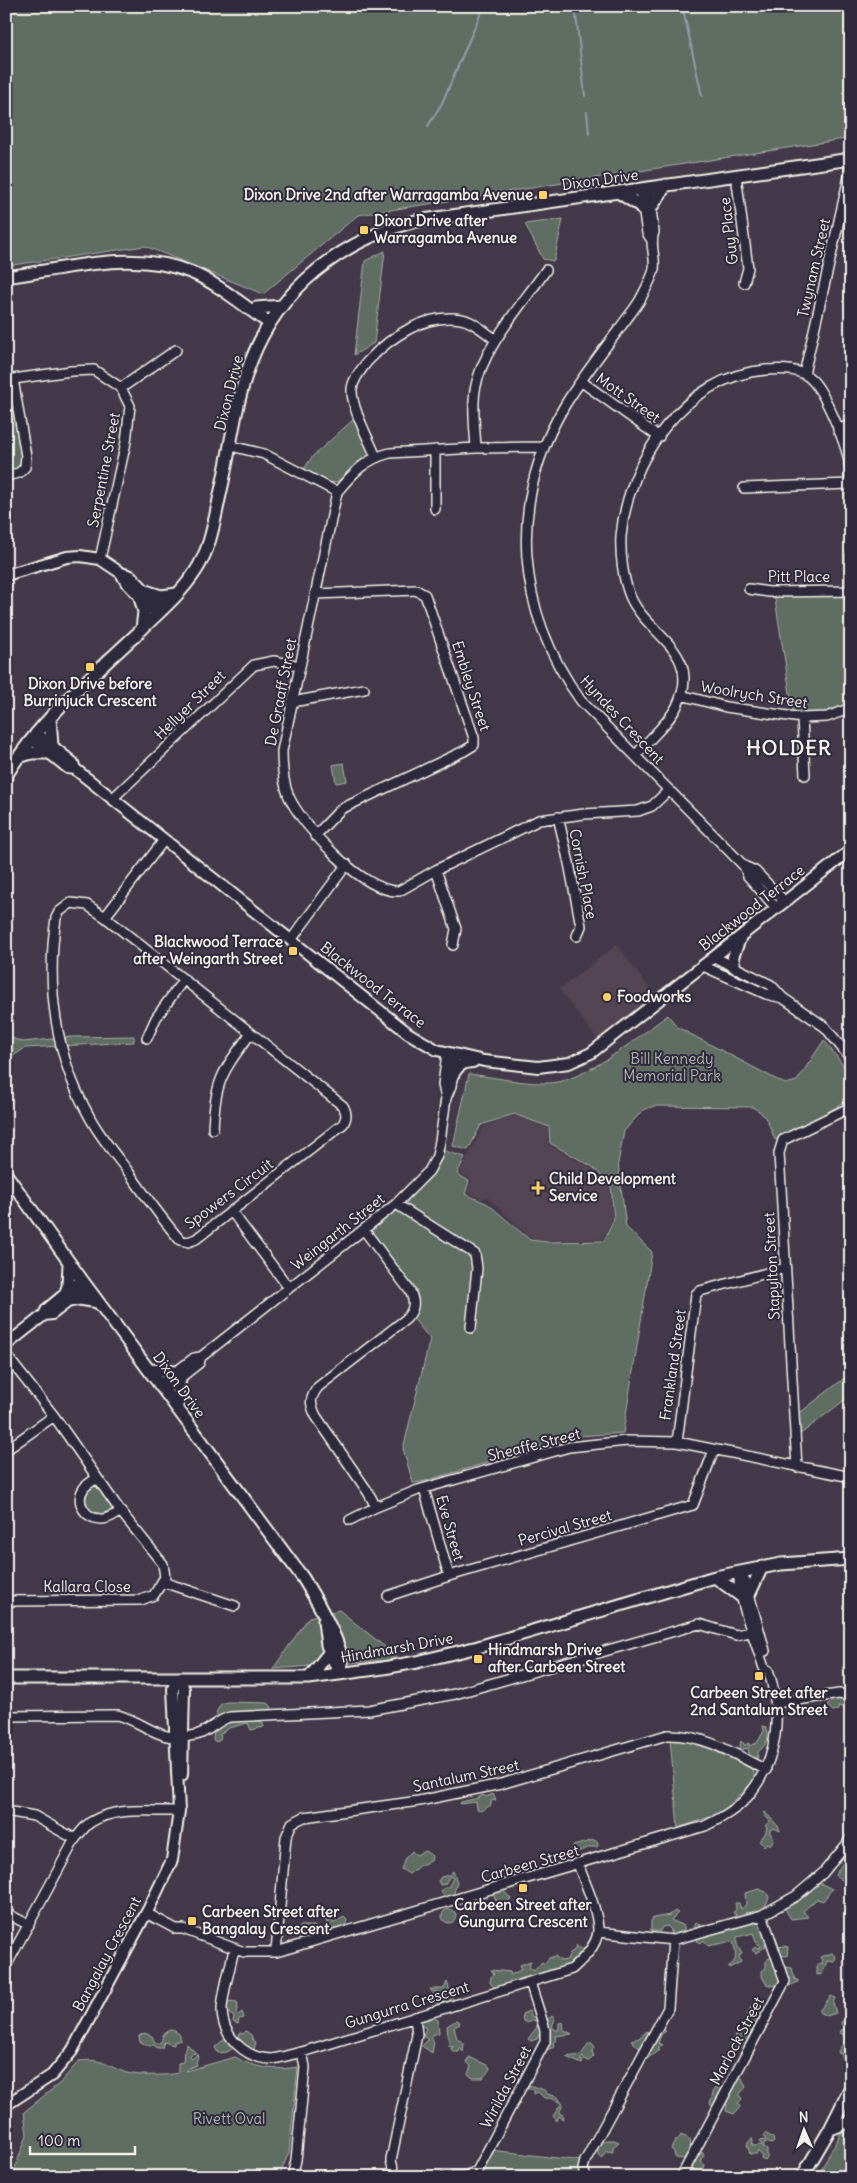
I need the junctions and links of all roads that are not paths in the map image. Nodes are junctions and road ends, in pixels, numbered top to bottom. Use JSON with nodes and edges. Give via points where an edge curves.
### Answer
{"nodes":[{"id":1,"x":851,"y":159,"type":"edge"},
{"id":2,"x":851,"y":168,"type":"edge"},
{"id":3,"x":736,"y":175,"type":"junction"},
{"id":4,"x":666,"y":185,"type":"junction"},
{"id":5,"x":644,"y":188,"type":"junction"},
{"id":6,"x":618,"y":192,"type":"junction"},
{"id":7,"x":647,"y":209,"type":"junction"},
{"id":8,"x":546,"y":270,"type":"dead end"},
{"id":9,"x":6,"y":277,"type":"edge"},
{"id":10,"x":744,"y":283,"type":"dead end"},
{"id":11,"x":282,"y":306,"type":"junction"},
{"id":12,"x":254,"y":310,"type":"junction"},
{"id":13,"x":271,"y":321,"type":"junction"},
{"id":14,"x":260,"y":340,"type":"junction"},
{"id":15,"x":496,"y":340,"type":"junction"},
{"id":16,"x":176,"y":350,"type":"dead end"},
{"id":17,"x":804,"y":374,"type":"junction"},
{"id":18,"x":9,"y":379,"type":"edge"},
{"id":19,"x":582,"y":382,"type":"junction"},
{"id":20,"x":121,"y":388,"type":"junction"},
{"id":21,"x":851,"y":424,"type":"edge"},
{"id":22,"x":838,"y":430,"type":"junction"},
{"id":23,"x":659,"y":437,"type":"junction"},
{"id":24,"x":231,"y":446,"type":"junction"},
{"id":25,"x":543,"y":447,"type":"junction"},
{"id":26,"x":476,"y":448,"type":"junction"},
{"id":27,"x":435,"y":450,"type":"junction"},
{"id":28,"x":376,"y":457,"type":"junction"},
{"id":29,"x":6,"y":476,"type":"edge"},
{"id":30,"x":849,"y":484,"type":"junction"},
{"id":31,"x":744,"y":488,"type":"dead end"},
{"id":32,"x":337,"y":492,"type":"junction"},
{"id":33,"x":851,"y":496,"type":"edge"},
{"id":34,"x":435,"y":509,"type":"dead end"},
{"id":35,"x":851,"y":555,"type":"edge"},
{"id":36,"x":100,"y":559,"type":"junction"},
{"id":37,"x":6,"y":575,"type":"edge"},
{"id":38,"x":749,"y":589,"type":"dead end"},
{"id":39,"x":849,"y":591,"type":"junction"},
{"id":40,"x":143,"y":594,"type":"junction"},
{"id":41,"x":177,"y":594,"type":"junction"},
{"id":42,"x":315,"y":594,"type":"junction"},
{"id":43,"x":851,"y":603,"type":"edge"},
{"id":44,"x":160,"y":612,"type":"junction"},
{"id":45,"x":142,"y":629,"type":"junction"},
{"id":46,"x":300,"y":666,"type":"junction"},
{"id":47,"x":364,"y":689,"type":"dead end"},
{"id":48,"x":681,"y":695,"type":"junction"},
{"id":49,"x":292,"y":702,"type":"junction"},
{"id":50,"x":851,"y":708,"type":"edge"},
{"id":51,"x":50,"y":718,"type":"junction"},
{"id":52,"x":802,"y":718,"type":"junction"},
{"id":53,"x":34,"y":736,"type":"junction"},
{"id":54,"x":51,"y":750,"type":"junction"},
{"id":55,"x":636,"y":755,"type":"junction"},
{"id":56,"x":18,"y":758,"type":"junction"},
{"id":57,"x":805,"y":775,"type":"dead end"},
{"id":58,"x":6,"y":776,"type":"edge"},
{"id":59,"x":669,"y":790,"type":"junction"},
{"id":60,"x":112,"y":798,"type":"junction"},
{"id":61,"x":558,"y":817,"type":"junction"},
{"id":62,"x":315,"y":836,"type":"junction"},
{"id":63,"x":164,"y":840,"type":"junction"},
{"id":64,"x":851,"y":850,"type":"edge"},
{"id":65,"x":347,"y":864,"type":"junction"},
{"id":66,"x":436,"y":870,"type":"junction"},
{"id":67,"x":781,"y":905,"type":"junction"},
{"id":68,"x":106,"y":917,"type":"junction"},
{"id":69,"x":577,"y":936,"type":"dead end"},
{"id":70,"x":741,"y":936,"type":"junction"},
{"id":71,"x":291,"y":940,"type":"junction"},
{"id":72,"x":453,"y":945,"type":"dead end"},
{"id":73,"x":714,"y":957,"type":"junction"},
{"id":74,"x":703,"y":966,"type":"junction"},
{"id":75,"x":735,"y":968,"type":"junction"},
{"id":76,"x":184,"y":979,"type":"junction"},
{"id":77,"x":783,"y":998,"type":"junction"},
{"id":78,"x":251,"y":1033,"type":"junction"},
{"id":79,"x":147,"y":1038,"type":"dead end"},
{"id":80,"x":451,"y":1054,"type":"junction"},
{"id":81,"x":851,"y":1059,"type":"edge"},
{"id":82,"x":484,"y":1061,"type":"junction"},
{"id":83,"x":452,"y":1077,"type":"junction"},
{"id":84,"x":446,"y":1098,"type":"junction"},
{"id":85,"x":851,"y":1106,"type":"edge"},
{"id":86,"x":213,"y":1129,"type":"dead end"},
{"id":87,"x":6,"y":1174,"type":"edge"},
{"id":88,"x":396,"y":1204,"type":"junction"},
{"id":89,"x":232,"y":1212,"type":"junction"},
{"id":90,"x":364,"y":1230,"type":"junction"},
{"id":91,"x":69,"y":1263,"type":"junction"},
{"id":92,"x":785,"y":1268,"type":"junction"},
{"id":93,"x":85,"y":1284,"type":"junction"},
{"id":94,"x":289,"y":1288,"type":"junction"},
{"id":95,"x":66,"y":1298,"type":"junction"},
{"id":96,"x":98,"y":1302,"type":"junction"},
{"id":97,"x":471,"y":1328,"type":"dead end"},
{"id":98,"x":6,"y":1344,"type":"edge"},
{"id":99,"x":6,"y":1355,"type":"edge"},
{"id":100,"x":149,"y":1370,"type":"junction"},
{"id":101,"x":178,"y":1375,"type":"junction"},
{"id":102,"x":163,"y":1387,"type":"junction"},
{"id":103,"x":177,"y":1407,"type":"junction"},
{"id":104,"x":54,"y":1416,"type":"junction"},
{"id":105,"x":677,"y":1442,"type":"junction"},
{"id":106,"x":6,"y":1450,"type":"edge"},
{"id":107,"x":714,"y":1450,"type":"junction"},
{"id":108,"x":797,"y":1467,"type":"junction"},
{"id":109,"x":851,"y":1477,"type":"edge"},
{"id":110,"x":97,"y":1478,"type":"junction"},
{"id":111,"x":424,"y":1489,"type":"junction"},
{"id":112,"x":376,"y":1507,"type":"junction"},
{"id":113,"x":121,"y":1512,"type":"junction"},
{"id":114,"x":350,"y":1520,"type":"dead end"},
{"id":115,"x":851,"y":1559,"type":"edge"},
{"id":116,"x":781,"y":1564,"type":"junction"},
{"id":117,"x":851,"y":1566,"type":"edge"},
{"id":118,"x":762,"y":1567,"type":"junction"},
{"id":119,"x":739,"y":1572,"type":"junction"},
{"id":120,"x":449,"y":1576,"type":"junction"},
{"id":121,"x":715,"y":1577,"type":"junction"},
{"id":122,"x":164,"y":1582,"type":"junction"},
{"id":123,"x":388,"y":1596,"type":"dead end"},
{"id":124,"x":746,"y":1596,"type":"junction"},
{"id":125,"x":6,"y":1601,"type":"edge"},
{"id":126,"x":235,"y":1606,"type":"dead end"},
{"id":127,"x":756,"y":1630,"type":"junction"},
{"id":128,"x":334,"y":1652,"type":"junction"},
{"id":129,"x":359,"y":1670,"type":"junction"},
{"id":130,"x":339,"y":1673,"type":"junction"},
{"id":131,"x":6,"y":1678,"type":"edge"},
{"id":132,"x":179,"y":1678,"type":"junction"},
{"id":133,"x":309,"y":1678,"type":"junction"},
{"id":134,"x":851,"y":1696,"type":"edge"},
{"id":135,"x":776,"y":1702,"type":"junction"},
{"id":136,"x":6,"y":1716,"type":"edge"},
{"id":137,"x":179,"y":1736,"type":"junction"},
{"id":138,"x":766,"y":1770,"type":"junction"},
{"id":139,"x":6,"y":1811,"type":"edge"},
{"id":140,"x":179,"y":1811,"type":"junction"},
{"id":141,"x":851,"y":1837,"type":"edge"},
{"id":142,"x":75,"y":1839,"type":"junction"},
{"id":143,"x":578,"y":1864,"type":"junction"},
{"id":144,"x":147,"y":1911,"type":"junction"},
{"id":145,"x":6,"y":1913,"type":"edge"},
{"id":146,"x":762,"y":1915,"type":"junction"},
{"id":147,"x":29,"y":1925,"type":"junction"},
{"id":148,"x":598,"y":1932,"type":"junction"},
{"id":149,"x":673,"y":1940,"type":"junction"},
{"id":150,"x":234,"y":1949,"type":"junction"},
{"id":151,"x":276,"y":1952,"type":"junction"},
{"id":152,"x":6,"y":1966,"type":"edge"},
{"id":153,"x":530,"y":1982,"type":"junction"},
{"id":154,"x":415,"y":2017,"type":"junction"},
{"id":155,"x":302,"y":2052,"type":"junction"},
{"id":156,"x":851,"y":2088,"type":"edge"},
{"id":157,"x":6,"y":2105,"type":"edge"},
{"id":158,"x":845,"y":2105,"type":"edge"},
{"id":159,"x":851,"y":2116,"type":"edge"},
{"id":160,"x":851,"y":2121,"type":"edge"},
{"id":161,"x":830,"y":2129,"type":"junction"},
{"id":162,"x":292,"y":2177,"type":"edge"},
{"id":163,"x":402,"y":2177,"type":"edge"},
{"id":164,"x":445,"y":2177,"type":"edge"},
{"id":165,"x":586,"y":2177,"type":"edge"},
{"id":166,"x":680,"y":2177,"type":"edge"},
{"id":167,"x":802,"y":2177,"type":"edge"}],
"edges":[{"from":1,"to":3,"type":"main road","name":"Dixon Drive"},
{"from":2,"to":17,"type":"street","name":"Twynam Street"},
{"from":3,"to":4,"type":"main road","name":"Dixon Drive"},
{"from":3,"to":10,"type":"street","name":"Guy Place","via":[[748,268]]},
{"from":4,"to":5,"type":"main road","name":"Dixon Drive"},
{"from":4,"to":7,"type":"main road"},
{"from":5,"to":6,"type":"main road","name":"Dixon Drive"},
{"from":5,"to":7,"type":"street","name":"Hyndes Crescent"},
{"from":6,"to":7,"type":"main road"},
{"from":6,"to":11,"type":"main road","name":"Dixon Drive","via":[[391,227],[335,256],[300,284]]},
{"from":7,"to":19,"type":"street","name":"Hyndes Crescent","via":[[647,233],[652,239],[654,269],[639,302]]},
{"from":8,"to":15,"type":"street"},
{"from":9,"to":12,"type":"main road","via":[[138,260],[191,273]]},
{"from":11,"to":12,"type":"main road"},
{"from":11,"to":13,"type":"main road","name":"Dixon Drive"},
{"from":12,"to":13,"type":"main road"},
{"from":12,"to":14,"type":"main road"},
{"from":13,"to":14,"type":"main road","name":"Dixon Drive"},
{"from":14,"to":24,"type":"main road","name":"Dixon Drive","via":[[246,376]]},
{"from":15,"to":26,"type":"street","via":[[484,362],[475,392]]},
{"from":15,"to":28,"type":"street","via":[[462,319],[436,319],[399,334],[380,348],[361,369],[352,389],[353,402]]},
{"from":16,"to":20,"type":"street"},
{"from":17,"to":22,"type":"street","via":[[821,391]]},
{"from":17,"to":23,"type":"street","via":[[781,370],[756,371],[720,382],[686,404]]},
{"from":18,"to":20,"type":"street","via":[[94,370]]},
{"from":18,"to":29,"type":"street","via":[[26,456],[25,467],[19,473]]},
{"from":19,"to":23,"type":"street","name":"Mott Street"},
{"from":19,"to":25,"type":"street","name":"Hyndes Crescent","via":[[565,405]]},
{"from":20,"to":36,"type":"street","name":"Serpentine Street","via":[[130,406],[126,442]]},
{"from":21,"to":22,"type":"street"},
{"from":22,"to":30,"type":"street","via":[[849,460]]},
{"from":23,"to":48,"type":"street","via":[[628,496],[621,538],[622,555],[630,597],[678,655],[683,672]]},
{"from":24,"to":32,"type":"street","via":[[264,454]]},
{"from":24,"to":41,"type":"main road","name":"Dixon Drive","via":[[210,542],[198,569]]},
{"from":25,"to":26,"type":"street","name":"De Graaff Street"},
{"from":25,"to":55,"type":"street","name":"Hyndes Crescent","via":[[531,491],[527,527],[527,570],[534,605],[548,647],[568,682],[581,700]]},
{"from":26,"to":27,"type":"street","name":"De Graaff Street"},
{"from":27,"to":28,"type":"street","name":"De Graaff Street","via":[[402,451]]},
{"from":27,"to":34,"type":"street"},
{"from":28,"to":32,"type":"street","name":"De Graaff Street","via":[[353,473]]},
{"from":30,"to":31,"type":"street"},
{"from":30,"to":33,"type":"street"},
{"from":32,"to":42,"type":"street","name":"De Graaff Street"},
{"from":35,"to":39,"type":"street"},
{"from":36,"to":37,"type":"street","via":[[68,557]]},
{"from":36,"to":40,"type":"street"},
{"from":38,"to":39,"type":"street","name":"Pitt Place","via":[[769,592]]},
{"from":39,"to":43,"type":"street"},
{"from":40,"to":41,"type":"main road"},
{"from":40,"to":44,"type":"street"},
{"from":40,"to":45,"type":"main road"},
{"from":41,"to":44,"type":"main road","name":"Dixon Drive"},
{"from":42,"to":46,"type":"street","name":"De Graaff Street"},
{"from":42,"to":62,"type":"street","name":"Embley Street","via":[[416,590],[425,594],[474,738],[474,744],[464,751],[341,809]]},
{"from":44,"to":45,"type":"main road","name":"Dixon Drive"},
{"from":45,"to":51,"type":"main road","name":"Dixon Drive"},
{"from":46,"to":49,"type":"street","name":"De Graaff Street"},
{"from":46,"to":60,"type":"street","name":"Hellyer Street","via":[[274,661],[254,665]]},
{"from":47,"to":49,"type":"street"},
{"from":48,"to":52,"type":"street","name":"Woolrych Street","via":[[726,707]]},
{"from":48,"to":55,"type":"street","via":[[672,713]]},
{"from":49,"to":62,"type":"street","name":"De Graaff Street","via":[[282,751],[285,785],[298,814]]},
{"from":50,"to":52,"type":"street","name":"Woolrych Street","via":[[827,717]]},
{"from":51,"to":53,"type":"main road","name":"Dixon Drive"},
{"from":51,"to":54,"type":"main road"},
{"from":52,"to":57,"type":"street"},
{"from":53,"to":54,"type":"street","name":"Blackwood Terrace"},
{"from":53,"to":56,"type":"main road","name":"Dixon Drive"},
{"from":54,"to":56,"type":"main road"},
{"from":54,"to":60,"type":"street","name":"Blackwood Terrace","via":[[68,768],[75,769]]},
{"from":55,"to":59,"type":"street","name":"Hyndes Crescent"},
{"from":56,"to":58,"type":"main road","name":"Dixon Drive"},
{"from":59,"to":61,"type":"street","name":"De Graaff Street","via":[[652,806],[638,811]]},
{"from":59,"to":67,"type":"street","name":"Hyndes Crescent","via":[[744,866],[748,876]]},
{"from":60,"to":63,"type":"street","name":"Blackwood Terrace"},
{"from":61,"to":66,"type":"street","name":"De Graaff Street","via":[[525,826]]},
{"from":61,"to":69,"type":"street","name":"Cornish Place","via":[[581,926]]},
{"from":62,"to":65,"type":"street","name":"De Graaff Street"},
{"from":63,"to":68,"type":"street"},
{"from":63,"to":71,"type":"street","name":"Blackwood Terrace"},
{"from":64,"to":67,"type":"street","name":"Blackwood Terrace"},
{"from":65,"to":66,"type":"street","name":"De Graaff Street","via":[[378,888],[392,891],[399,891]]},
{"from":65,"to":71,"type":"street"},
{"from":66,"to":72,"type":"street","via":[[456,929]]},
{"from":67,"to":70,"type":"street","name":"Blackwood Terrace"},
{"from":68,"to":76,"type":"street","name":"Spowers Circuit"},
{"from":68,"to":89,"type":"street","name":"Spowers Circuit","via":[[76,902],[64,907],[56,918],[52,979],[54,1008],[60,1042],[74,1087],[107,1144],[180,1240],[196,1239]]},
{"from":70,"to":73,"type":"street","name":"Blackwood Terrace"},
{"from":70,"to":75,"type":"street","via":[[733,957]]},
{"from":71,"to":80,"type":"street","name":"Blackwood Terrace","via":[[408,1033],[437,1050]]},
{"from":73,"to":74,"type":"street","name":"Blackwood Terrace"},
{"from":73,"to":75,"type":"street"},
{"from":74,"to":77,"type":"street","via":[[766,994]]},
{"from":74,"to":82,"type":"street","name":"Blackwood Terrace","via":[[580,1059],[538,1067]]},
{"from":75,"to":77,"type":"street","via":[[771,985]]},
{"from":76,"to":78,"type":"street","name":"Spowers Circuit"},
{"from":76,"to":79,"type":"street","via":[[156,1018]]},
{"from":77,"to":81,"type":"street","via":[[826,1027]]},
{"from":78,"to":86,"type":"street","via":[[221,1076]]},
{"from":78,"to":89,"type":"street","name":"Spowers Circuit","via":[[343,1106],[347,1118]]},
{"from":80,"to":82,"type":"street","name":"Blackwood Terrace"},
{"from":80,"to":83,"type":"street","name":"Weingarth Street"},
{"from":80,"to":84,"type":"street","name":"Weingarth Street","via":[[442,1085]]},
{"from":82,"to":83,"type":"street","via":[[465,1062]]},
{"from":83,"to":84,"type":"street","name":"Weingarth Street"},
{"from":84,"to":88,"type":"street","name":"Weingarth Street","via":[[436,1156],[429,1172]]},
{"from":85,"to":92,"type":"street","name":"Stapylton Street","via":[[783,1140],[779,1153]]},
{"from":87,"to":91,"type":"main road","name":"Dixon Drive"},
{"from":88,"to":90,"type":"street","name":"Weingarth Street"},
{"from":88,"to":97,"type":"street","via":[[475,1254],[477,1268]]},
{"from":89,"to":94,"type":"street"},
{"from":90,"to":94,"type":"street","name":"Weingarth Street"},
{"from":90,"to":112,"type":"street","via":[[410,1290],[413,1311],[318,1388],[311,1396],[310,1404]]},
{"from":91,"to":93,"type":"main road","name":"Dixon Drive"},
{"from":91,"to":95,"type":"main road"},
{"from":92,"to":105,"type":"street","name":"Frankland Street","via":[[696,1294]]},
{"from":92,"to":108,"type":"street","name":"Stapylton Street"},
{"from":93,"to":95,"type":"street"},
{"from":93,"to":96,"type":"main road","name":"Dixon Drive"},
{"from":94,"to":101,"type":"street","name":"Weingarth Street","via":[[201,1357],[194,1358]]},
{"from":95,"to":96,"type":"main road"},
{"from":95,"to":98,"type":"street","via":[[47,1309],[44,1315]]},
{"from":96,"to":100,"type":"main road","name":"Dixon Drive"},
{"from":99,"to":104,"type":"street"},
{"from":100,"to":101,"type":"main road"},
{"from":100,"to":102,"type":"main road","name":"Dixon Drive"},
{"from":101,"to":102,"type":"street","name":"Weingarth Street"},
{"from":101,"to":103,"type":"main road"},
{"from":102,"to":103,"type":"main road","name":"Dixon Drive"},
{"from":103,"to":128,"type":"main road","name":"Dixon Drive","via":[[316,1598],[324,1617],[324,1632]]},
{"from":104,"to":106,"type":"street"},
{"from":104,"to":110,"type":"street"},
{"from":105,"to":107,"type":"street","name":"Sheaffe Street"},
{"from":105,"to":111,"type":"street","name":"Sheaffe Street","via":[[627,1441],[569,1447]]},
{"from":107,"to":108,"type":"street","name":"Sheaffe Street"},
{"from":107,"to":120,"type":"street","name":"Percival Street","via":[[693,1505]]},
{"from":108,"to":109,"type":"street","name":"Sheaffe Street"},
{"from":110,"to":113,"type":"street"},
{"from":110,"to":113,"type":"street","via":[[84,1487],[81,1496],[85,1512],[91,1518],[103,1519]]},
{"from":111,"to":112,"type":"street","name":"Sheaffe Street"},
{"from":111,"to":120,"type":"street","name":"Eve Street"},
{"from":112,"to":114,"type":"street","name":"Sheaffe Street"},
{"from":113,"to":122,"type":"street","via":[[163,1564]]},
{"from":115,"to":116,"type":"main road","name":"Hindmarsh Drive"},
{"from":116,"to":117,"type":"main road","name":"Hindmarsh Drive"},
{"from":116,"to":118,"type":"main road","name":"Hindmarsh Drive"},
{"from":118,"to":119,"type":"main road","name":"Hindmarsh Drive"},
{"from":118,"to":124,"type":"main road"},
{"from":119,"to":121,"type":"main road","name":"Hindmarsh Drive"},
{"from":119,"to":124,"type":"street","name":"Carbeen Street","via":[[745,1580]]},
{"from":120,"to":123,"type":"street","name":"Percival Street"},
{"from":121,"to":124,"type":"main road"},
{"from":121,"to":129,"type":"main road","name":"Hindmarsh Drive","via":[[453,1654]]},
{"from":122,"to":125,"type":"street","name":"Kallara Close","via":[[154,1595],[141,1600]]},
{"from":122,"to":126,"type":"street"},
{"from":124,"to":127,"type":"street","name":"Carbeen Street"},
{"from":127,"to":135,"type":"street","name":"Carbeen Street","via":[[769,1667]]},
{"from":127,"to":137,"type":"street","via":[[736,1635],[699,1624],[455,1694],[369,1710],[230,1717],[198,1735]]},
{"from":128,"to":129,"type":"main road"},
{"from":128,"to":130,"type":"main road","name":"Dixon Drive","via":[[342,1662]]},
{"from":128,"to":133,"type":"main road"},
{"from":129,"to":130,"type":"main road","name":"Hindmarsh Drive"},
{"from":130,"to":133,"type":"main road","name":"Hindmarsh Drive"},
{"from":131,"to":132,"type":"main road","name":"Hindmarsh Drive"},
{"from":132,"to":133,"type":"main road","name":"Hindmarsh Drive"},
{"from":132,"to":137,"type":"street","name":"Bangalay Crescent","via":[[173,1688]]},
{"from":134,"to":135,"type":"street","via":[[839,1694]]},
{"from":135,"to":138,"type":"street","name":"Carbeen Street","via":[[776,1741]]},
{"from":136,"to":137,"type":"street","via":[[118,1715],[135,1720],[157,1734]]},
{"from":137,"to":140,"type":"street","name":"Bangalay Crescent","via":[[176,1778]]},
{"from":138,"to":143,"type":"street","name":"Carbeen Street","via":[[749,1796],[728,1814],[705,1826]]},
{"from":138,"to":151,"type":"street","name":"Santalum Street","via":[[706,1741],[667,1735],[501,1784],[419,1801],[304,1817],[292,1823],[286,1837]]},
{"from":139,"to":142,"type":"street","via":[[34,1816]]},
{"from":140,"to":142,"type":"street","via":[[104,1815],[89,1823]]},
{"from":140,"to":144,"type":"street","name":"Bangalay Crescent","via":[[172,1860]]},
{"from":141,"to":146,"type":"street","via":[[823,1873],[796,1896]]},
{"from":142,"to":147,"type":"street"},
{"from":143,"to":148,"type":"street"},
{"from":143,"to":151,"type":"street","name":"Carbeen Street"},
{"from":144,"to":150,"type":"street","name":"Carbeen Street","via":[[176,1929],[183,1928]]},
{"from":144,"to":157,"type":"street","name":"Bangalay Crescent","via":[[72,2051],[52,2075]]},
{"from":145,"to":147,"type":"street"},
{"from":146,"to":149,"type":"street"},
{"from":146,"to":166,"type":"street","name":"Marlock Street","via":[[785,1981]]},
{"from":147,"to":152,"type":"street"},
{"from":148,"to":149,"type":"street"},
{"from":148,"to":153,"type":"street","name":"Gungurra Crescent","via":[[588,1954],[572,1969]]},
{"from":149,"to":165,"type":"street","via":[[668,2008],[585,2161]]},
{"from":150,"to":151,"type":"street","name":"Carbeen Street"},
{"from":150,"to":155,"type":"street","name":"Gungurra Crescent","via":[[222,2009],[228,2036],[254,2056],[272,2059]]},
{"from":153,"to":154,"type":"street","name":"Gungurra Crescent"},
{"from":153,"to":164,"type":"street","name":"Wirilda Street","via":[[546,2042],[478,2171]]},
{"from":154,"to":155,"type":"street","name":"Gungurra Crescent"},
{"from":154,"to":163,"type":"street","via":[[417,2035],[391,2160],[394,2172]]},
{"from":155,"to":162,"type":"street","via":[[305,2068]]},
{"from":156,"to":158,"type":"main road"},
{"from":158,"to":159,"type":"street"},
{"from":158,"to":161,"type":"main road"},
{"from":160,"to":161,"type":"main road"},
{"from":161,"to":167,"type":"main road"}]}
